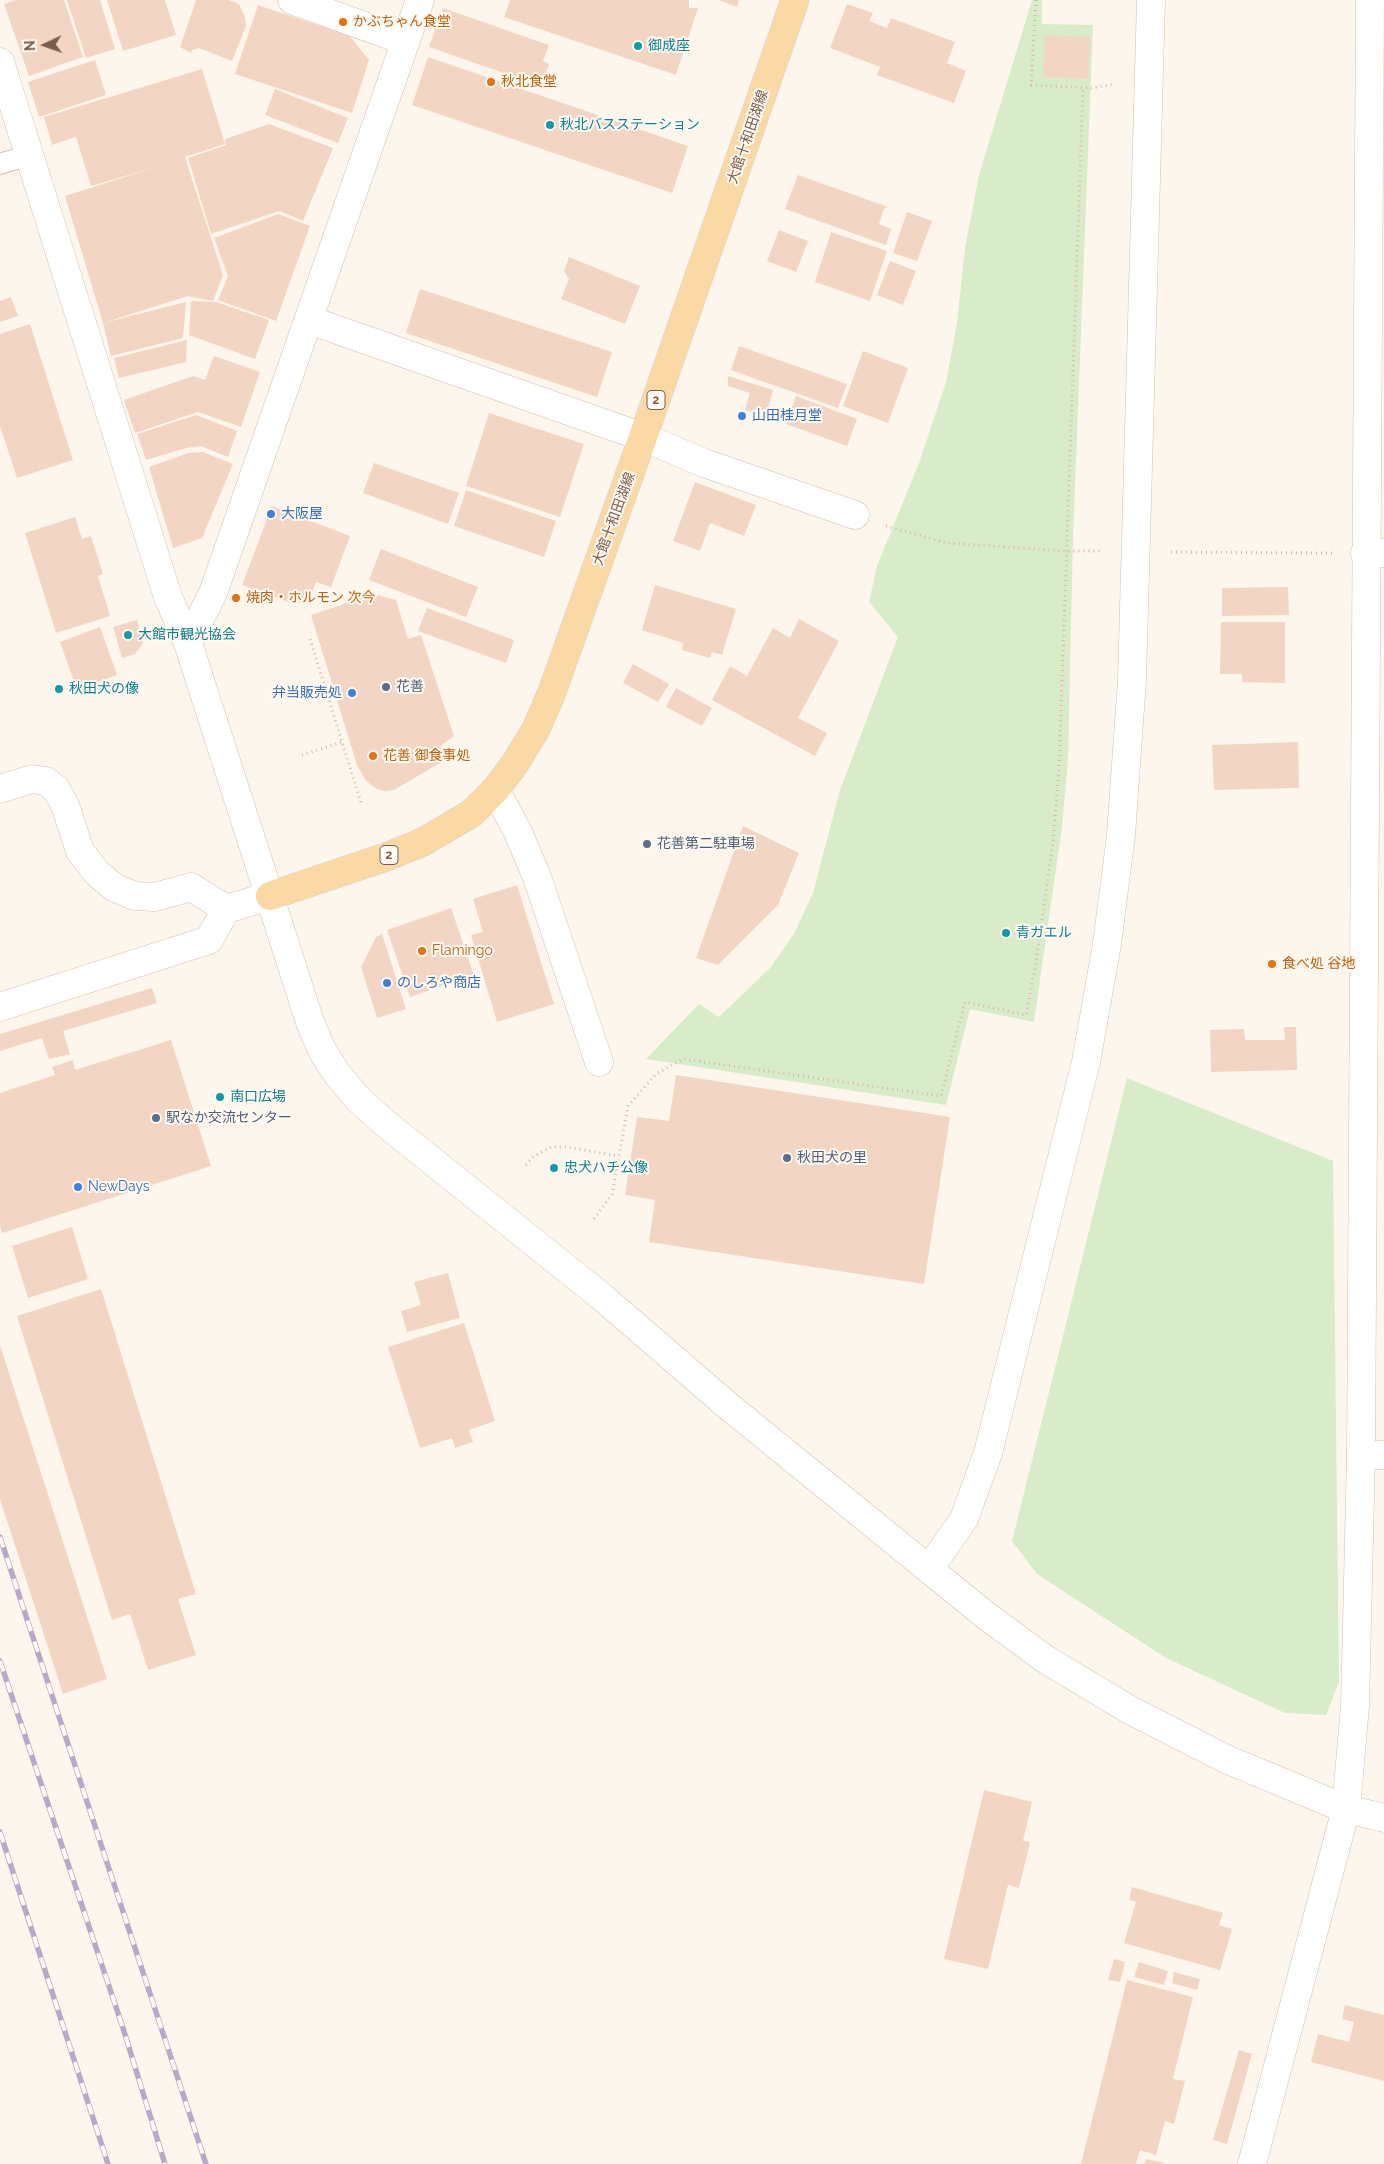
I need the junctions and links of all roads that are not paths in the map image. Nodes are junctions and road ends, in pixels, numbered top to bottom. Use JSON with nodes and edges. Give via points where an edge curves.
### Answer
{"nodes":[{"id":1,"x":292,"y":0,"type":"edge"},
{"id":2,"x":420,"y":0,"type":"edge"},
{"id":3,"x":795,"y":0,"type":"edge"},
{"id":4,"x":1151,"y":0,"type":"edge"},
{"id":5,"x":1370,"y":0,"type":"edge"},
{"id":6,"x":406,"y":41,"type":"junction"},
{"id":7,"x":0,"y":62,"type":"edge"},
{"id":8,"x":29,"y":155,"type":"junction"},
{"id":9,"x":0,"y":164,"type":"edge"},
{"id":10,"x":309,"y":320,"type":"junction"},
{"id":11,"x":643,"y":437,"type":"junction"},
{"id":12,"x":855,"y":515,"type":"dead end"},
{"id":13,"x":1375,"y":553,"type":"edge"},
{"id":14,"x":188,"y":643,"type":"junction"},
{"id":15,"x":0,"y":790,"type":"edge"},
{"id":16,"x":495,"y":790,"type":"junction"},
{"id":17,"x":270,"y":896,"type":"junction"},
{"id":18,"x":226,"y":909,"type":"junction"},
{"id":19,"x":0,"y":1007,"type":"edge"},
{"id":20,"x":599,"y":1062,"type":"dead end"},
{"id":21,"x":1372,"y":1455,"type":"edge"},
{"id":22,"x":929,"y":1569,"type":"junction"},
{"id":23,"x":1346,"y":1809,"type":"junction"},
{"id":24,"x":1384,"y":1818,"type":"edge"},
{"id":25,"x":1252,"y":2164,"type":"edge"}],
"edges":[{"from":1,"to":6,"type":"street"},
{"from":2,"to":6,"type":"street"},
{"from":3,"to":11,"type":"main road","name":"大館十和田湖線","number":"2"},
{"from":4,"to":22,"type":"street","via":[[1132,680],[1121,834],[1107,944],[1086,1062],[988,1453],[964,1519]]},
{"from":5,"to":13,"type":"street"},
{"from":6,"to":10,"type":"street"},
{"from":7,"to":8,"type":"street"},
{"from":8,"to":9,"type":"lane"},
{"from":8,"to":14,"type":"street","via":[[168,597]]},
{"from":10,"to":11,"type":"street"},
{"from":10,"to":14,"type":"street","via":[[213,593]]},
{"from":11,"to":12,"type":"street","via":[[704,463]]},
{"from":11,"to":16,"type":"main road","name":"大館十和田湖線","number":"2","via":[[552,692],[536,729]]},
{"from":13,"to":21,"type":"street"},
{"from":14,"to":17,"type":"street"},
{"from":15,"to":18,"type":"street","via":[[32,779],[46,781],[56,789],[65,805],[80,851],[114,888],[135,896],[155,897],[191,887]]},
{"from":16,"to":17,"type":"main road","name":"大館十和田湖線","number":"2","via":[[472,813],[423,842]]},
{"from":16,"to":20,"type":"street","via":[[537,877]]},
{"from":17,"to":18,"type":"street"},
{"from":17,"to":22,"type":"street","via":[[299,990],[322,1050],[359,1100],[602,1296],[727,1405]]},
{"from":18,"to":19,"type":"street","via":[[210,940]]},
{"from":21,"to":23,"type":"street"},
{"from":22,"to":23,"type":"street","via":[[1045,1659],[1130,1710],[1226,1759]]},
{"from":23,"to":24,"type":"street"},
{"from":23,"to":25,"type":"street"}]}
